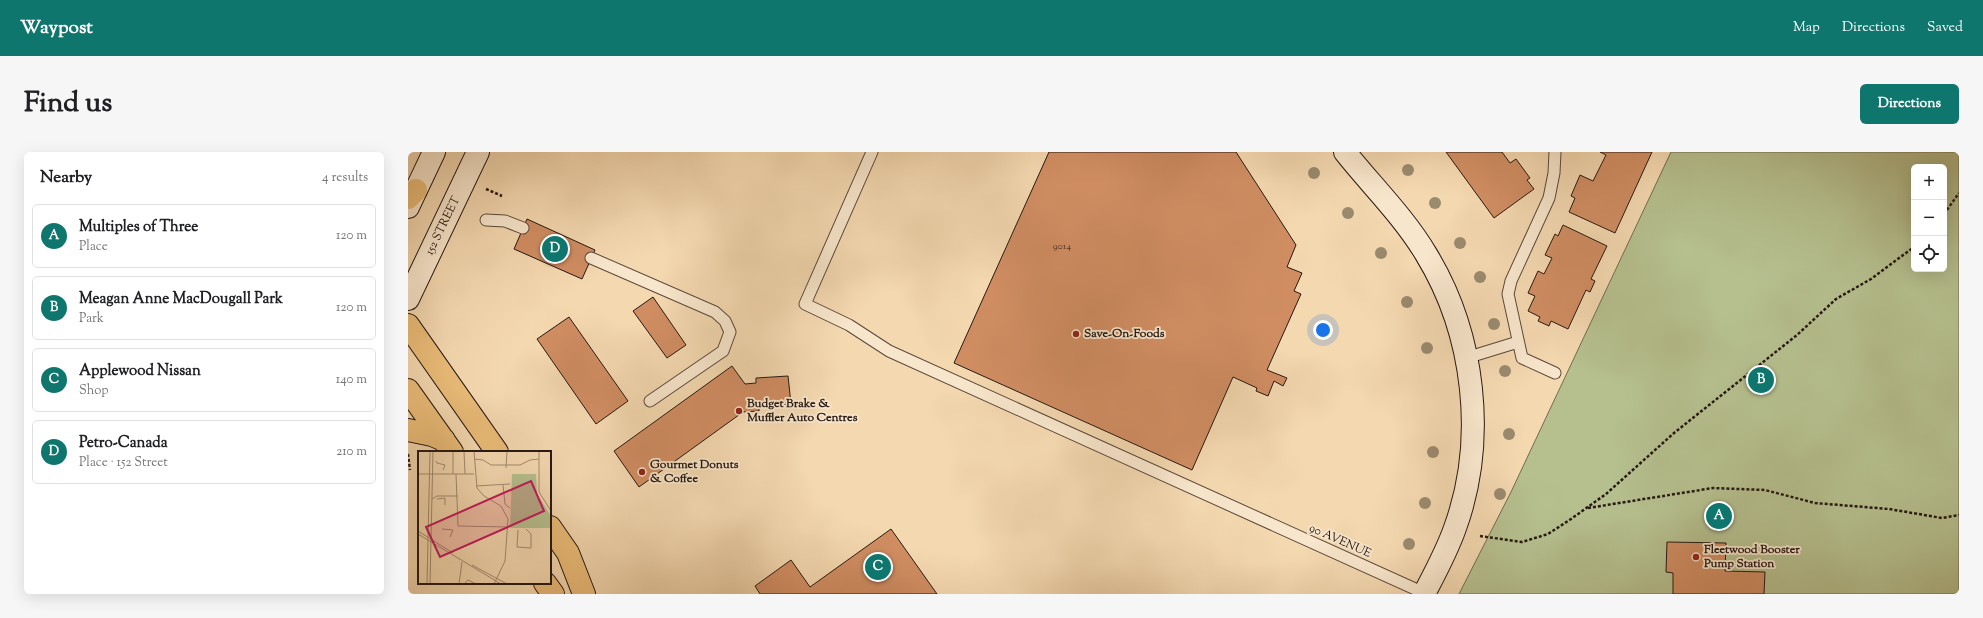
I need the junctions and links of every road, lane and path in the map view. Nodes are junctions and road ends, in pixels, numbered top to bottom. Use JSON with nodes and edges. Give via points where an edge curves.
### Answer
{"nodes":[{"id":1,"x":434,"y":152,"type":"edge"},
{"id":2,"x":478,"y":152,"type":"edge"},
{"id":3,"x":872,"y":152,"type":"edge"},
{"id":4,"x":1345,"y":152,"type":"edge"},
{"id":5,"x":1555,"y":152,"type":"edge"},
{"id":6,"x":482,"y":187,"type":"dead end"},
{"id":7,"x":1959,"y":193,"type":"edge"},
{"id":8,"x":502,"y":196,"type":"dead end"},
{"id":9,"x":411,"y":198,"type":"edge"},
{"id":10,"x":1947,"y":210,"type":"edge"},
{"id":11,"x":486,"y":220,"type":"dead end"},
{"id":12,"x":523,"y":228,"type":"dead end"},
{"id":13,"x":1911,"y":249,"type":"edge"},
{"id":14,"x":591,"y":258,"type":"dead end"},
{"id":15,"x":408,"y":300,"type":"edge"},
{"id":16,"x":408,"y":325,"type":"edge"},
{"id":17,"x":1518,"y":342,"type":"junction"},
{"id":18,"x":1466,"y":358,"type":"junction"},
{"id":19,"x":1554,"y":373,"type":"dead end"},
{"id":20,"x":408,"y":390,"type":"edge"},
{"id":21,"x":650,"y":401,"type":"dead end"},
{"id":22,"x":408,"y":430,"type":"edge"},
{"id":23,"x":448,"y":446,"type":"edge"},
{"id":24,"x":496,"y":451,"type":"edge"},
{"id":25,"x":408,"y":453,"type":"edge"},
{"id":26,"x":410,"y":470,"type":"dead end"},
{"id":27,"x":1587,"y":508,"type":"junction"},
{"id":28,"x":1959,"y":515,"type":"edge"},
{"id":29,"x":551,"y":528,"type":"edge"},
{"id":30,"x":1480,"y":536,"type":"dead end"},
{"id":31,"x":546,"y":584,"type":"edge"},
{"id":32,"x":553,"y":594,"type":"edge"},
{"id":33,"x":584,"y":594,"type":"edge"},
{"id":34,"x":1424,"y":594,"type":"edge"}],
"edges":[{"from":1,"to":9,"type":"street"},
{"from":2,"to":15,"type":"street","name":"152 STREET"},
{"from":3,"to":34,"type":"lane","name":"90 AVENUE","via":[[805,304],[849,325],[889,352]]},
{"from":4,"to":18,"type":"street","via":[[1385,198],[1426,253],[1448,297]]},
{"from":5,"to":17,"type":"lane","via":[[1549,198],[1511,281],[1508,294]]},
{"from":6,"to":8,"type":"path"},
{"from":7,"to":10,"type":"path"},
{"from":11,"to":12,"type":"lane","via":[[505,221]]},
{"from":13,"to":27,"type":"path","via":[[1871,279],[1836,299],[1797,335],[1674,433]]},
{"from":14,"to":21,"type":"lane","via":[[715,312],[725,321],[730,332],[723,351]]},
{"from":16,"to":24,"type":"main road"},
{"from":17,"to":18,"type":"lane"},
{"from":17,"to":19,"type":"lane","via":[[1522,358]]},
{"from":18,"to":34,"type":"street","via":[[1473,421],[1471,458],[1455,528]]},
{"from":20,"to":23,"type":"main road"},
{"from":22,"to":23,"type":"main road","via":[[432,435]]},
{"from":25,"to":26,"type":"path"},
{"from":27,"to":28,"type":"path","via":[[1713,488],[1765,490],[1815,503],[1890,509],[1942,518]]},
{"from":27,"to":30,"type":"path","via":[[1548,534],[1522,542]]},
{"from":29,"to":33,"type":"main road","via":[[568,553]]},
{"from":31,"to":32,"type":"main road"}]}
